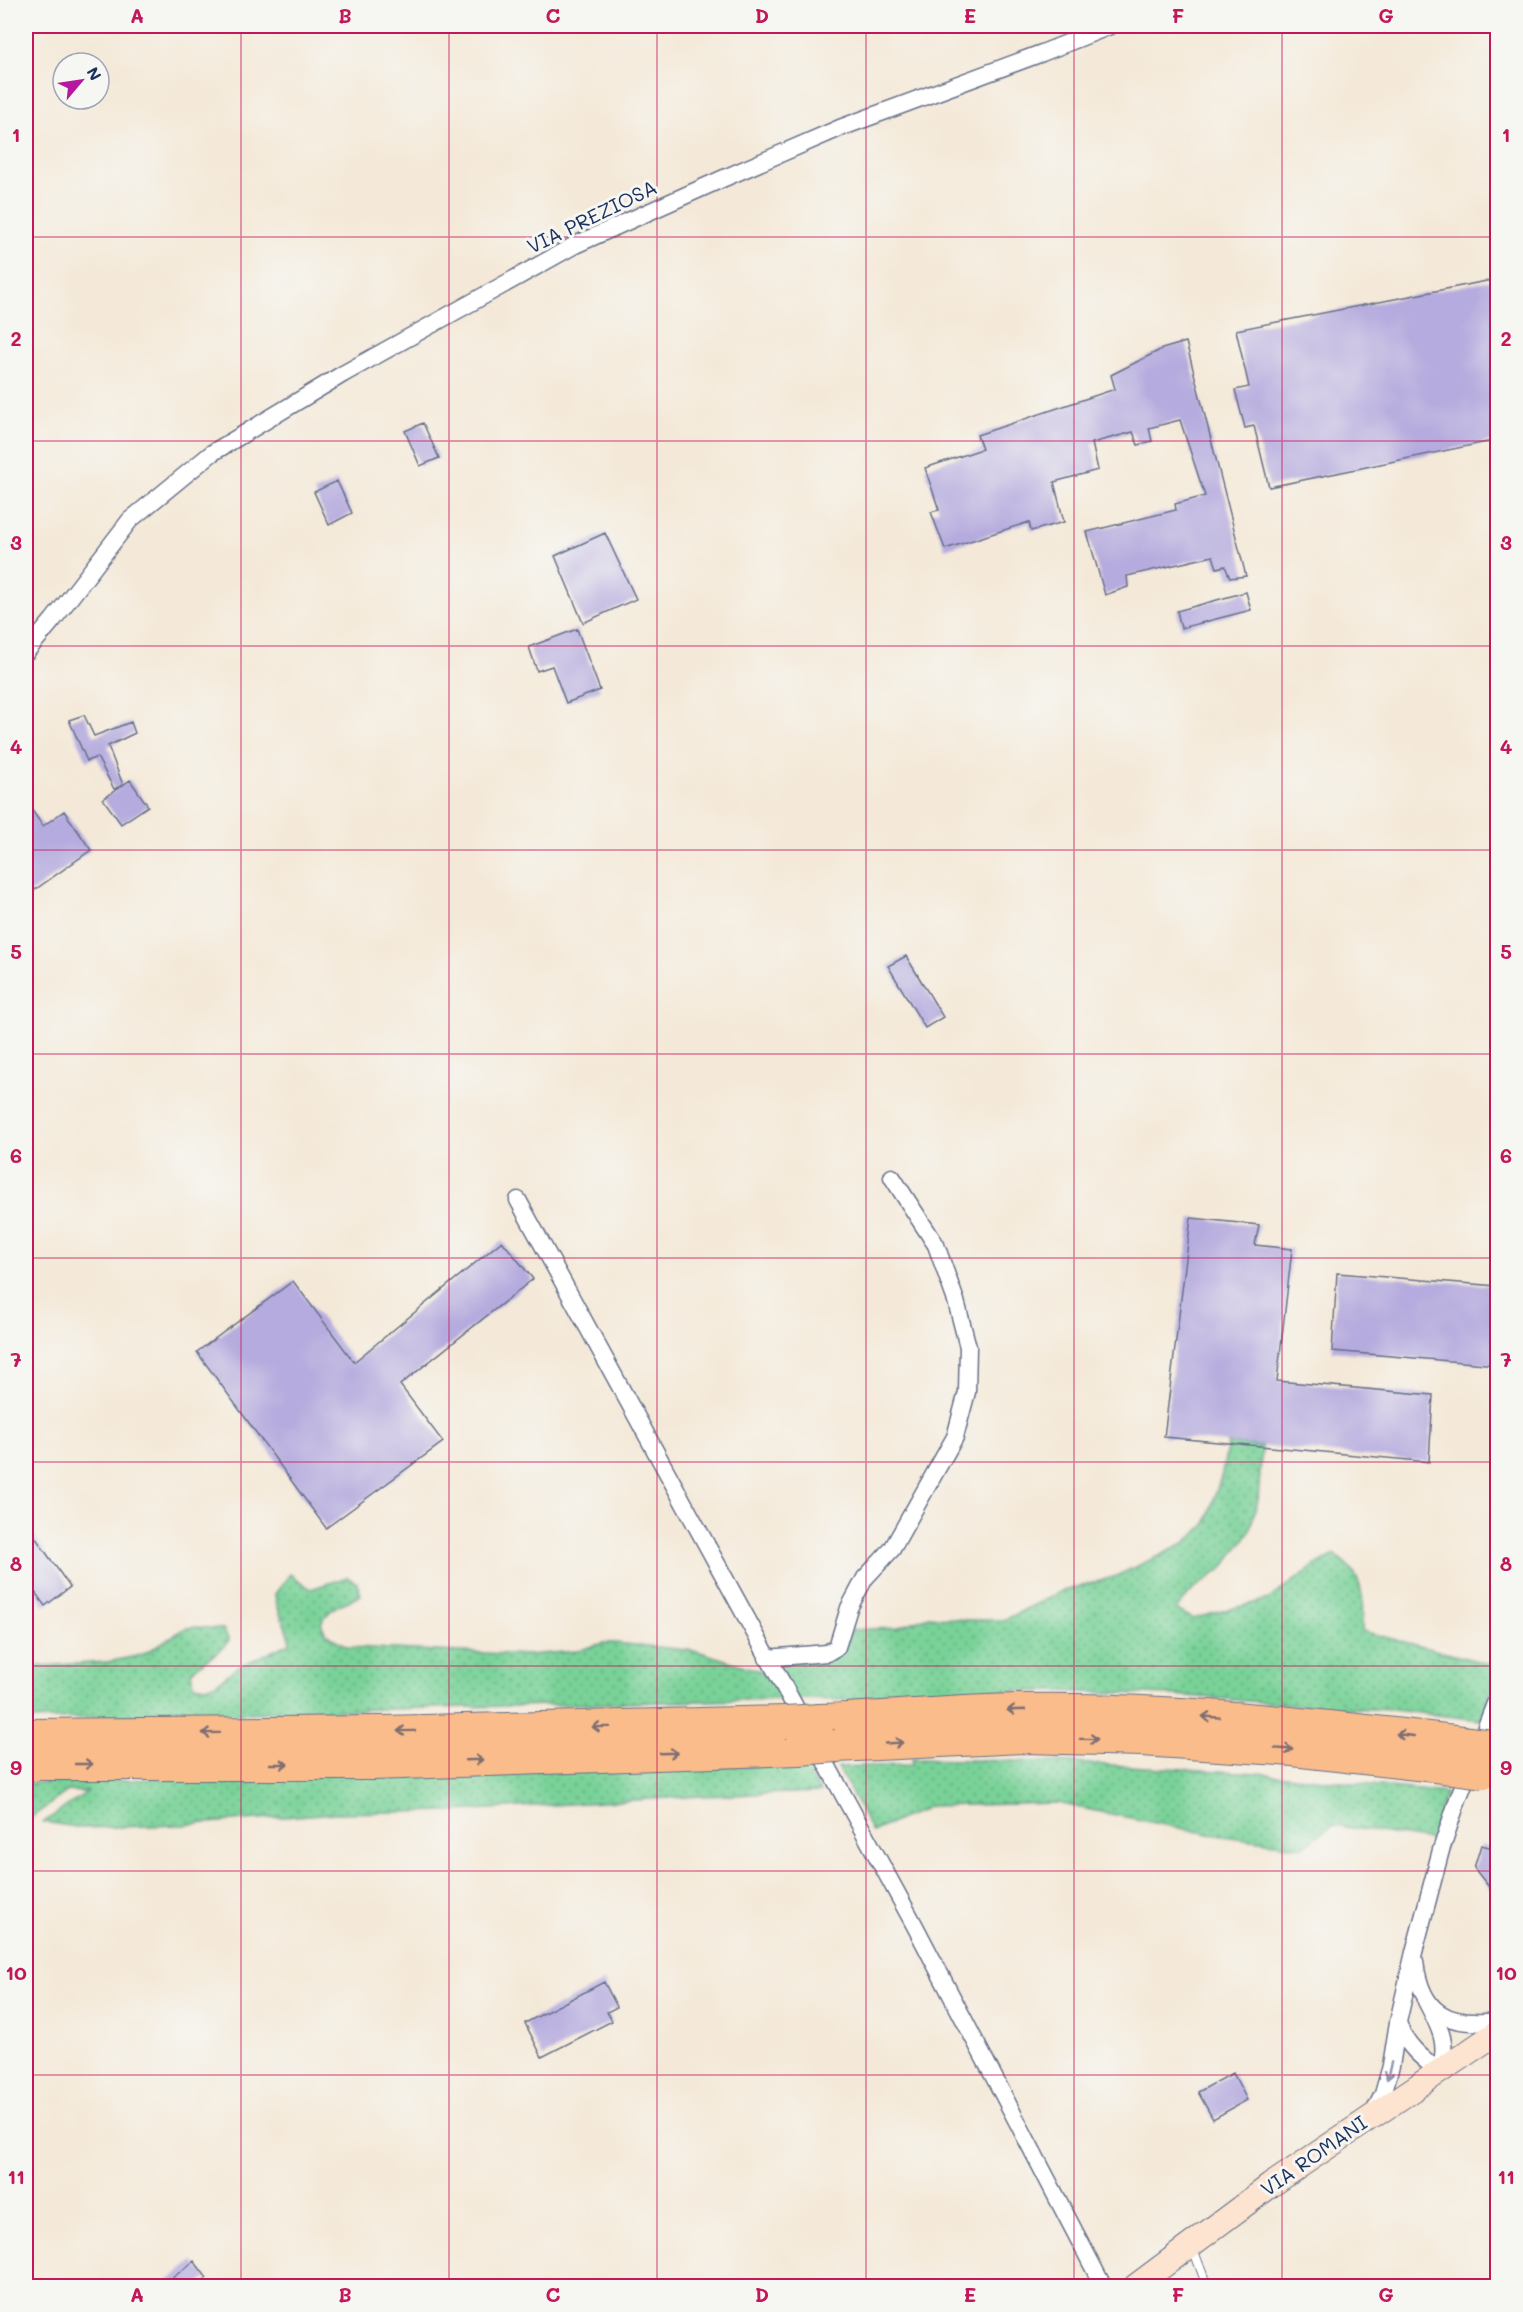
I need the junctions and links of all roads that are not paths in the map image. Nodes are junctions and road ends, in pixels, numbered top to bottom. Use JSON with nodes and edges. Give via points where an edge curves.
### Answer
{"nodes":[{"id":1,"x":1110,"y":26,"type":"edge"},
{"id":2,"x":26,"y":652,"type":"edge"},
{"id":3,"x":892,"y":1177,"type":"dead end"},
{"id":4,"x":518,"y":1200,"type":"dead end"},
{"id":5,"x":767,"y":1658,"type":"junction"},
{"id":6,"x":1497,"y":1696,"type":"edge"},
{"id":7,"x":26,"y":1735,"type":"edge"},
{"id":8,"x":792,"y":1736,"type":"junction"},
{"id":9,"x":1493,"y":1760,"type":"edge"},
{"id":10,"x":26,"y":1764,"type":"edge"},
{"id":11,"x":1414,"y":1952,"type":"junction"},
{"id":12,"x":1426,"y":2001,"type":"junction"},
{"id":13,"x":1497,"y":2021,"type":"edge"},
{"id":14,"x":1398,"y":2022,"type":"junction"},
{"id":15,"x":1497,"y":2032,"type":"edge"},
{"id":16,"x":1440,"y":2072,"type":"junction"},
{"id":17,"x":1372,"y":2116,"type":"junction"},
{"id":18,"x":1191,"y":2243,"type":"junction"},
{"id":19,"x":1147,"y":2280,"type":"edge"},
{"id":20,"x":1102,"y":2286,"type":"edge"},
{"id":21,"x":1207,"y":2286,"type":"edge"}],
"edges":[{"from":1,"to":2,"type":"street","name":"VIA PREZIOSA","via":[[840,128],[574,245],[343,374],[212,453],[130,520]]},
{"from":3,"to":5,"type":"street","via":[[936,1245],[956,1301],[968,1347],[967,1392],[955,1437],[892,1549],[865,1578],[849,1608],[837,1647],[827,1653]]},
{"from":4,"to":5,"type":"street"},
{"from":5,"to":20,"type":"street","via":[[915,1926]]},
{"from":6,"to":11,"type":"street","via":[[1441,1850]]},
{"from":8,"to":7,"type":"highway","one_way":true,"via":[[393,1731]]},
{"from":8,"to":9,"type":"highway","bridge":true,"via":[[1019,1710],[1132,1712],[1239,1719]]},
{"from":10,"to":8,"type":"highway","one_way":true,"via":[[373,1764]]},
{"from":11,"to":12,"type":"street"},
{"from":11,"to":14,"type":"street"},
{"from":12,"to":13,"type":"street","via":[[1452,2020]]},
{"from":12,"to":16,"type":"street","via":[[1444,2043]]},
{"from":14,"to":16,"type":"street","via":[[1415,2050]]},
{"from":14,"to":17,"type":"street","one_way":true,"via":[[1391,2067]]},
{"from":15,"to":16,"type":"street","name":"VIA ROMANI"},
{"from":16,"to":17,"type":"street","name":"VIA ROMANI"},
{"from":17,"to":18,"type":"street","name":"VIA ROMANI"},
{"from":18,"to":19,"type":"street","name":"VIA ROMANI"},
{"from":18,"to":21,"type":"lane"}]}
